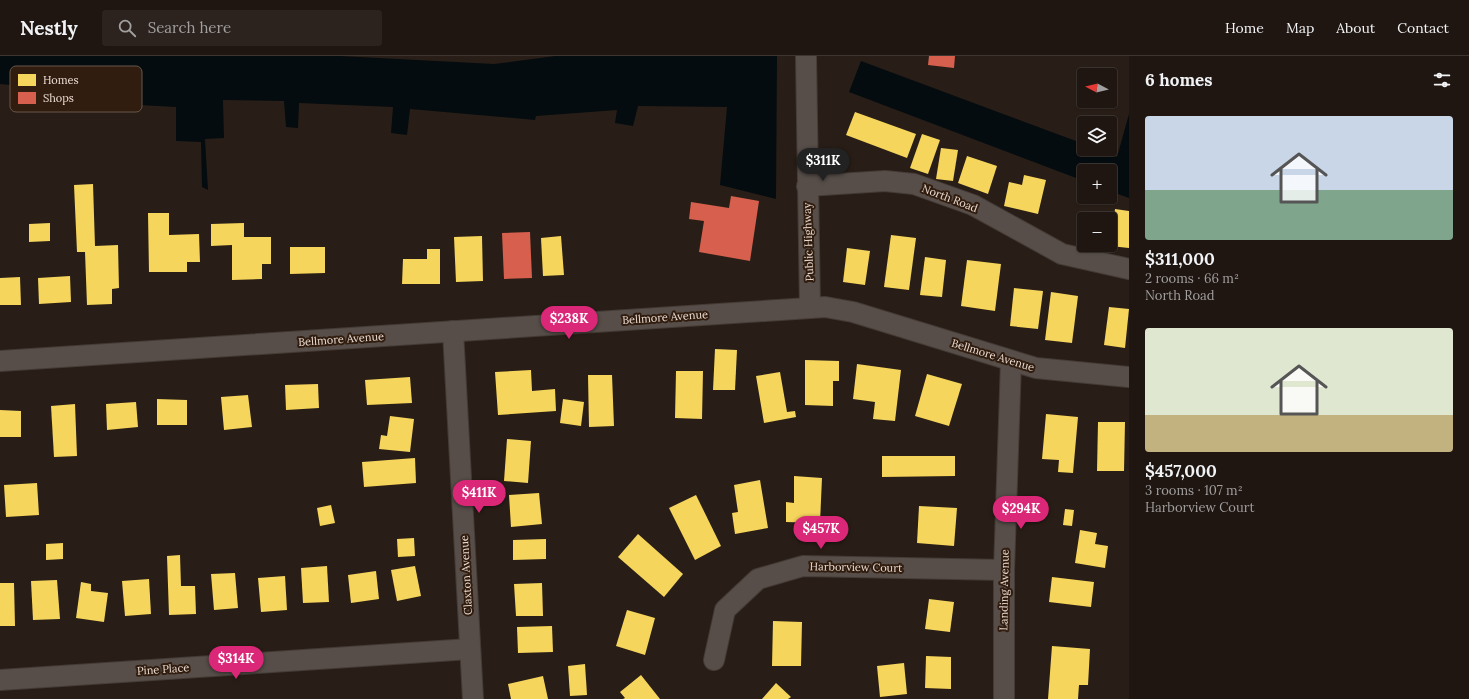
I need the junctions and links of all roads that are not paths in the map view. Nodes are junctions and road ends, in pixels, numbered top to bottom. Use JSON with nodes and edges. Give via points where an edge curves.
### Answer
{"nodes":[{"id":1,"x":806,"y":56,"type":"edge"},
{"id":2,"x":807,"y":186,"type":"junction"},
{"id":3,"x":1129,"y":269,"type":"edge"},
{"id":4,"x":810,"y":308,"type":"junction"},
{"id":5,"x":453,"y":331,"type":"junction"},
{"id":6,"x":0,"y":361,"type":"edge"},
{"id":7,"x":1011,"y":361,"type":"junction"},
{"id":8,"x":1129,"y":377,"type":"edge"},
{"id":9,"x":1004,"y":570,"type":"junction"},
{"id":10,"x":470,"y":649,"type":"junction"},
{"id":11,"x":714,"y":660,"type":"dead end"},
{"id":12,"x":0,"y":680,"type":"edge"},
{"id":13,"x":473,"y":699,"type":"edge"},
{"id":14,"x":1004,"y":699,"type":"edge"}],
"edges":[{"from":1,"to":2,"type":"street","name":"Public Highway"},
{"from":2,"to":3,"type":"street","name":"North Road","via":[[885,181],[914,184],[973,205],[1062,254]]},
{"from":2,"to":4,"type":"street","name":"Public Highway"},
{"from":4,"to":5,"type":"street","name":"Bellmore Avenue"},
{"from":4,"to":7,"type":"street","name":"Bellmore Avenue","via":[[825,307],[853,312]]},
{"from":5,"to":6,"type":"street","name":"Bellmore Avenue"},
{"from":5,"to":10,"type":"street","name":"Claxton Avenue"},
{"from":7,"to":8,"type":"street","name":"Bellmore Avenue","via":[[1036,368]]},
{"from":7,"to":9,"type":"street","name":"Landing Avenue"},
{"from":9,"to":11,"type":"street","name":"Harborview Court","via":[[803,566],[758,579],[725,610]]},
{"from":9,"to":14,"type":"street","name":"Landing Avenue"},
{"from":10,"to":12,"type":"street","name":"Pine Place"},
{"from":10,"to":13,"type":"street","name":"Claxton Avenue"}]}
